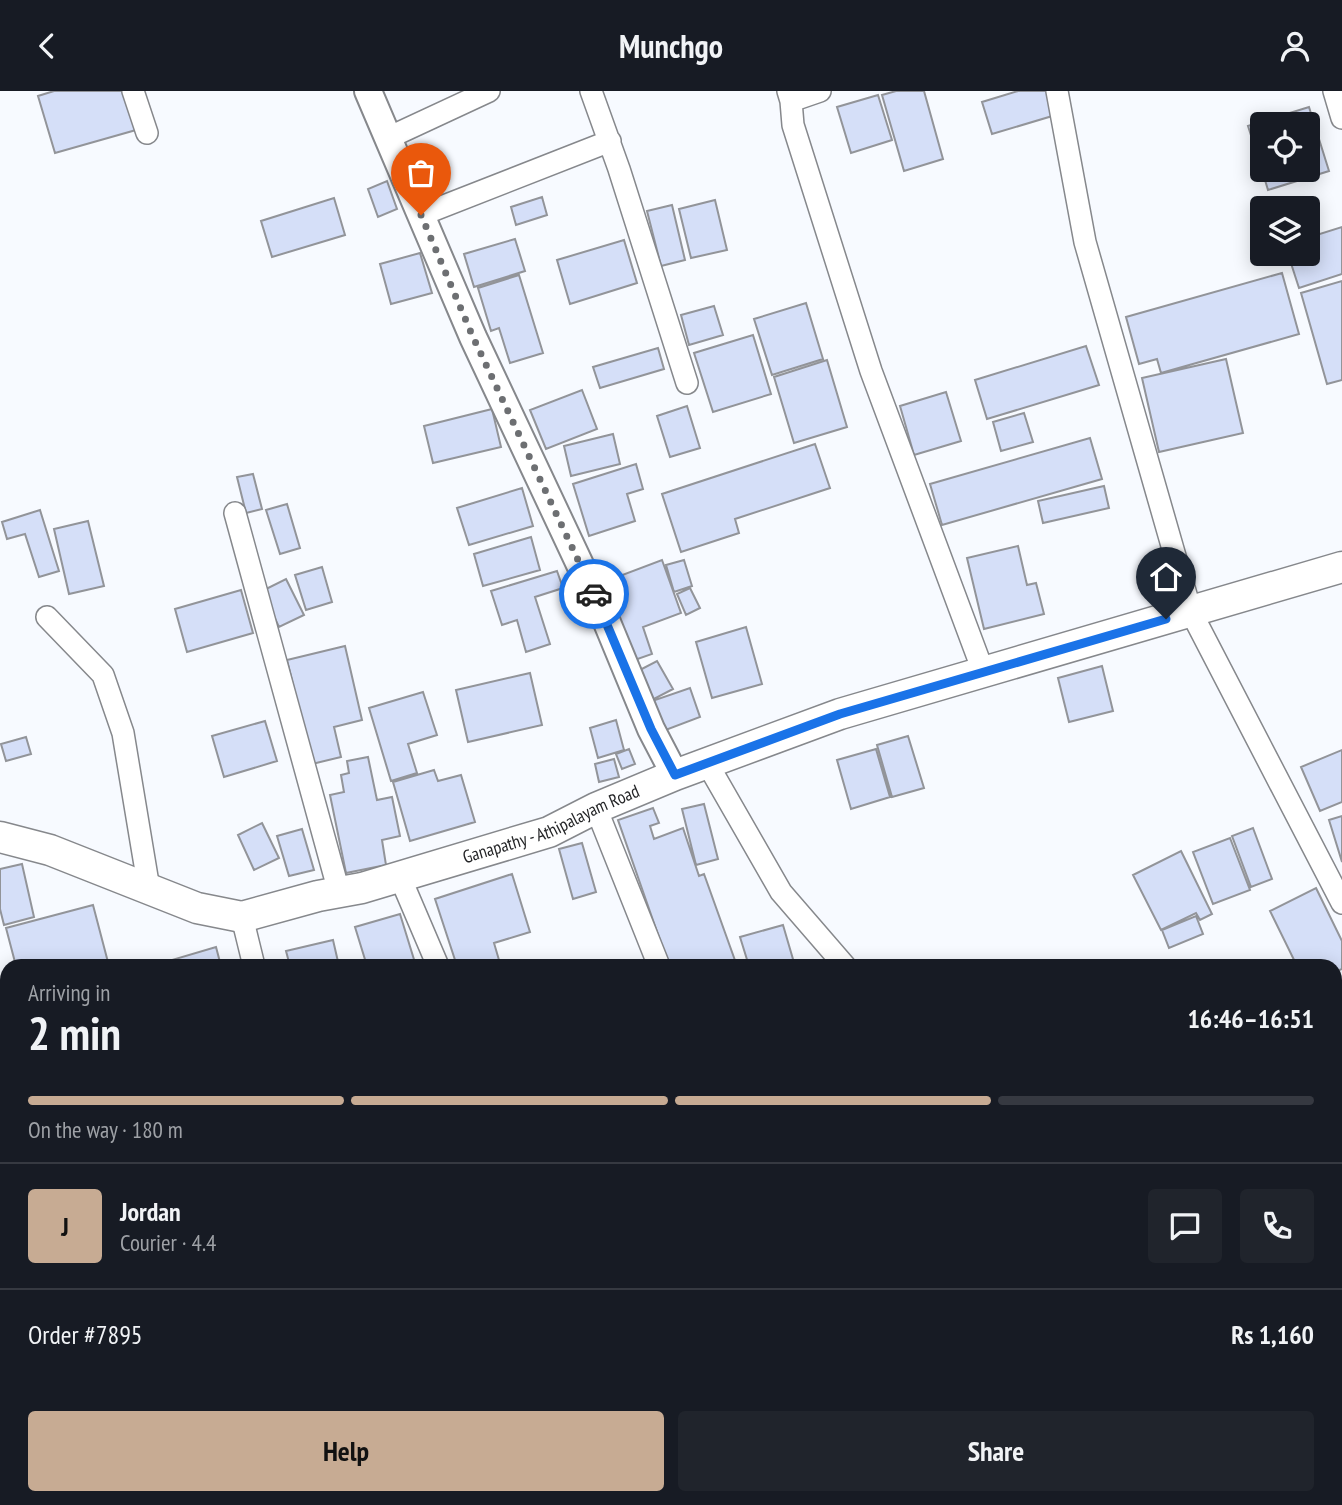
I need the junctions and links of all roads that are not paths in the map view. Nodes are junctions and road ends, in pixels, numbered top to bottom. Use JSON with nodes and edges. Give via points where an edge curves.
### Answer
{"nodes":[{"id":1,"x":133,"y":91,"type":"edge"},
{"id":2,"x":368,"y":91,"type":"edge"},
{"id":3,"x":489,"y":91,"type":"edge"},
{"id":4,"x":591,"y":91,"type":"edge"},
{"id":5,"x":820,"y":91,"type":"edge"},
{"id":6,"x":1057,"y":91,"type":"edge"},
{"id":7,"x":1334,"y":91,"type":"edge"},
{"id":8,"x":790,"y":96,"type":"edge"},
{"id":9,"x":1342,"y":118,"type":"edge"},
{"id":10,"x":147,"y":133,"type":"dead end"},
{"id":11,"x":388,"y":138,"type":"junction"},
{"id":12,"x":610,"y":141,"type":"junction"},
{"id":13,"x":421,"y":215,"type":"junction"},
{"id":14,"x":687,"y":383,"type":"dead end"},
{"id":15,"x":235,"y":513,"type":"dead end"},
{"id":16,"x":1342,"y":567,"type":"edge"},
{"id":17,"x":1191,"y":612,"type":"junction"},
{"id":18,"x":47,"y":617,"type":"dead end"},
{"id":19,"x":983,"y":671,"type":"junction"},
{"id":20,"x":707,"y":763,"type":"junction"},
{"id":21,"x":675,"y":775,"type":"junction"},
{"id":22,"x":596,"y":808,"type":"junction"},
{"id":23,"x":0,"y":837,"type":"edge"},
{"id":24,"x":400,"y":877,"type":"junction"},
{"id":25,"x":149,"y":889,"type":"junction"},
{"id":26,"x":339,"y":892,"type":"junction"},
{"id":27,"x":1342,"y":904,"type":"edge"},
{"id":28,"x":242,"y":917,"type":"junction"},
{"id":29,"x":252,"y":959,"type":"edge"},
{"id":30,"x":435,"y":959,"type":"edge"},
{"id":31,"x":656,"y":959,"type":"edge"},
{"id":32,"x":839,"y":959,"type":"edge"}],
"edges":[{"from":1,"to":10,"type":"street"},
{"from":2,"to":11,"type":"street"},
{"from":3,"to":11,"type":"street"},
{"from":4,"to":12,"type":"street"},
{"from":5,"to":8,"type":"street"},
{"from":6,"to":17,"type":"street","via":[[1085,242]]},
{"from":7,"to":9,"type":"street"},
{"from":8,"to":19,"type":"street","via":[[793,125],[871,371]]},
{"from":11,"to":13,"type":"street"},
{"from":12,"to":13,"type":"street"},
{"from":12,"to":14,"type":"street"},
{"from":13,"to":21,"type":"street"},
{"from":15,"to":26,"type":"street"},
{"from":16,"to":17,"type":"main road","name":"Ganapathy - Athipalayam Road"},
{"from":17,"to":19,"type":"main road","name":"Ganapathy - Athipalayam Road"},
{"from":17,"to":27,"type":"street"},
{"from":18,"to":25,"type":"street","via":[[103,675],[123,733]]},
{"from":19,"to":20,"type":"main road","name":"Ganapathy - Athipalayam Road","via":[[840,714]]},
{"from":20,"to":21,"type":"main road","name":"Ganapathy - Athipalayam Road"},
{"from":20,"to":32,"type":"street","via":[[781,892]]},
{"from":21,"to":22,"type":"main road","name":"Ganapathy - Athipalayam Road"},
{"from":22,"to":24,"type":"main road","name":"Ganapathy - Athipalayam Road","via":[[550,832]]},
{"from":22,"to":31,"type":"street"},
{"from":23,"to":25,"type":"main road","name":"Ganapathy - Athipalayam Road","via":[[50,850]]},
{"from":24,"to":26,"type":"main road","name":"Ganapathy - Athipalayam Road"},
{"from":24,"to":30,"type":"street"},
{"from":25,"to":28,"type":"main road","name":"Ganapathy - Athipalayam Road","via":[[197,908]]},
{"from":26,"to":28,"type":"main road","name":"Ganapathy - Athipalayam Road"},
{"from":28,"to":29,"type":"street"}]}
